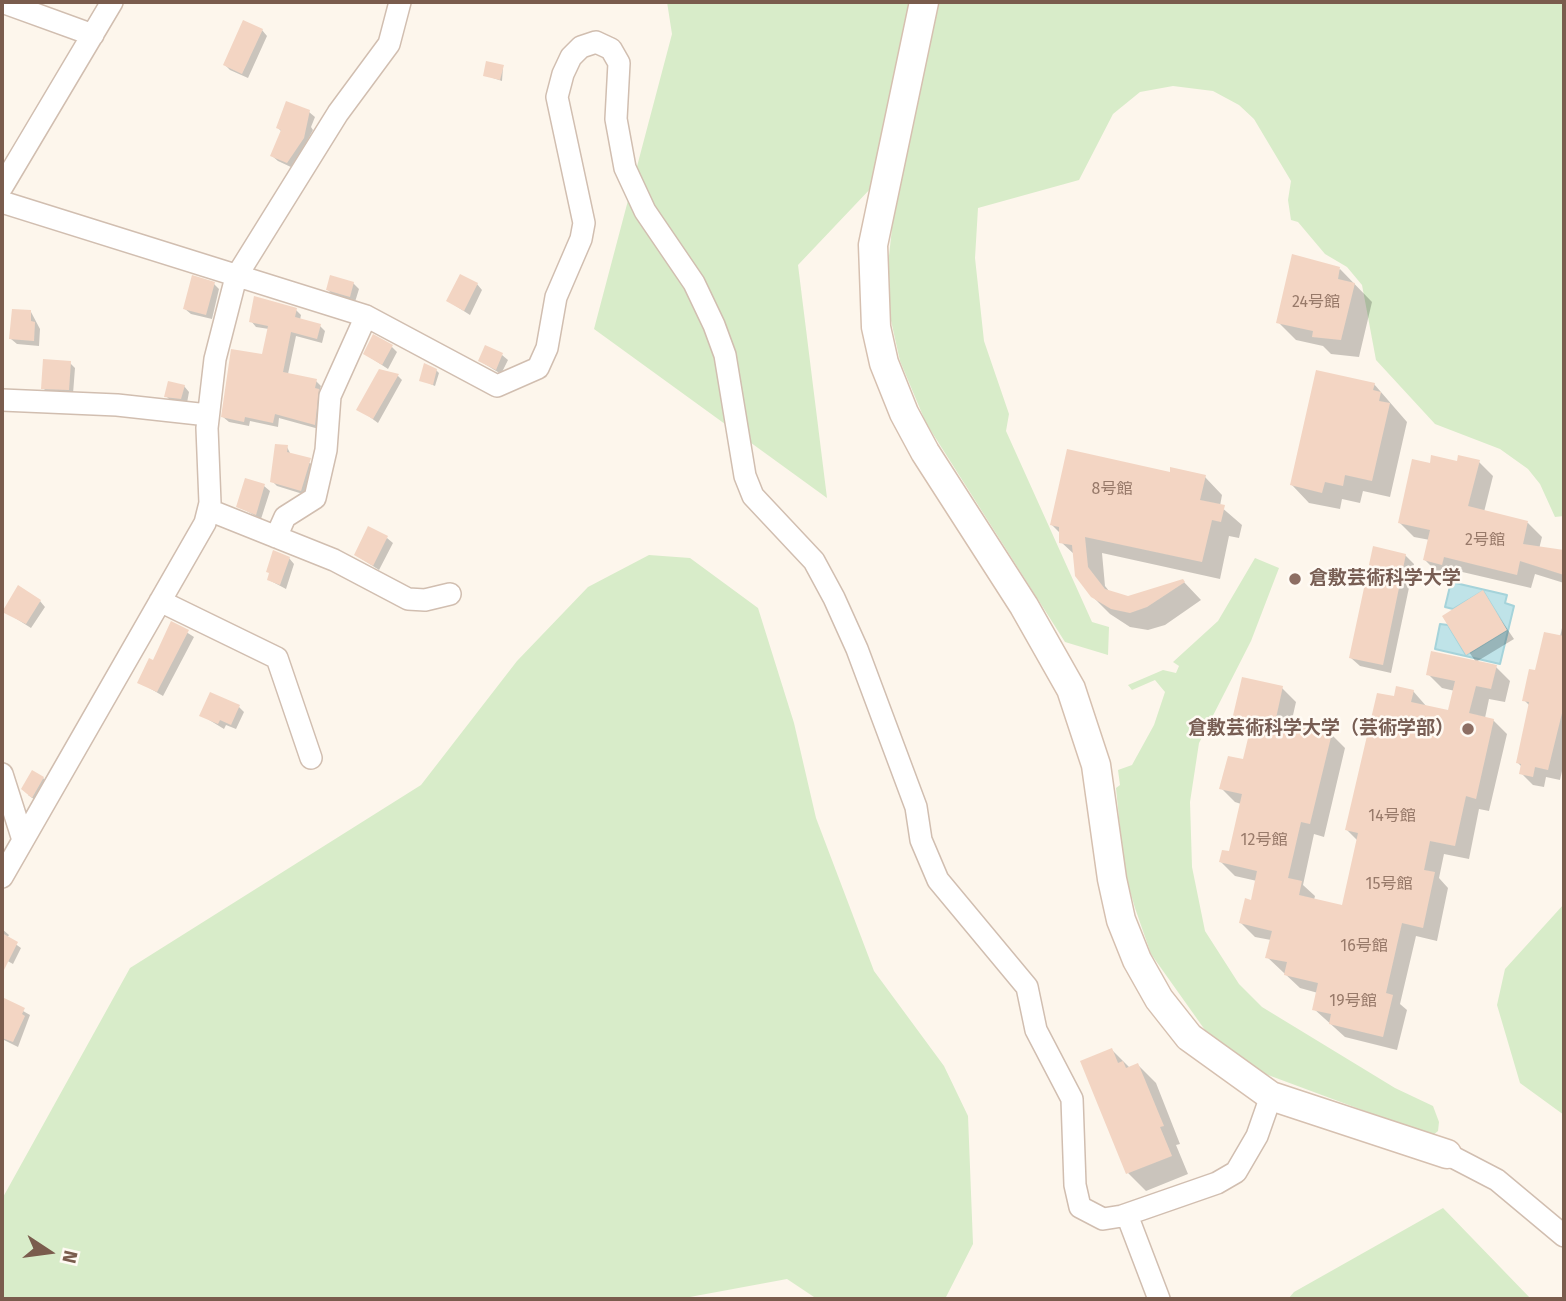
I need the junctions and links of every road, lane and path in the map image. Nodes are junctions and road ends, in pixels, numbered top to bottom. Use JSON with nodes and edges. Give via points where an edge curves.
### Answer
{"nodes":[{"id":1,"x":2,"y":2,"type":"edge"},
{"id":2,"x":112,"y":2,"type":"edge"},
{"id":3,"x":400,"y":2,"type":"edge"},
{"id":4,"x":924,"y":2,"type":"edge"},
{"id":5,"x":93,"y":35,"type":"junction"},
{"id":6,"x":2,"y":187,"type":"edge"},
{"id":7,"x":2,"y":202,"type":"edge"},
{"id":8,"x":236,"y":277,"type":"junction"},
{"id":9,"x":366,"y":316,"type":"junction"},
{"id":10,"x":2,"y":400,"type":"edge"},
{"id":11,"x":208,"y":415,"type":"junction"},
{"id":12,"x":209,"y":510,"type":"junction"},
{"id":13,"x":276,"y":537,"type":"junction"},
{"id":14,"x":450,"y":594,"type":"dead end"},
{"id":15,"x":160,"y":601,"type":"junction"},
{"id":16,"x":311,"y":758,"type":"dead end"},
{"id":17,"x":2,"y":774,"type":"edge"},
{"id":18,"x":23,"y":840,"type":"junction"},
{"id":19,"x":2,"y":877,"type":"edge"},
{"id":20,"x":1271,"y":1096,"type":"junction"},
{"id":21,"x":1447,"y":1154,"type":"joint"},
{"id":22,"x":1127,"y":1215,"type":"junction"},
{"id":23,"x":1564,"y":1236,"type":"edge"},
{"id":24,"x":1159,"y":1299,"type":"edge"}],
"edges":[{"from":1,"to":5,"type":"street"},
{"from":2,"to":5,"type":"street"},
{"from":3,"to":8,"type":"street","via":[[389,44],[338,113]]},
{"from":4,"to":20,"type":"street","via":[[873,245],[876,327],[884,363],[925,452],[1024,606],[1071,689],[1096,765],[1112,879],[1137,960],[1159,999],[1189,1037]]},
{"from":5,"to":6,"type":"street"},
{"from":7,"to":8,"type":"street"},
{"from":8,"to":9,"type":"street"},
{"from":8,"to":11,"type":"street","via":[[215,359]]},
{"from":9,"to":13,"type":"street","via":[[330,396],[326,450],[315,498],[285,517]]},
{"from":9,"to":22,"type":"street","via":[[497,386],[538,368],[547,348],[556,297],[584,223],[557,97],[571,57],[581,47],[596,42],[611,48],[619,62],[616,119],[625,168],[645,211],[694,283],[714,325],[725,355],[745,476],[753,496],[814,561],[834,598],[916,807],[922,840],[938,880],[1027,987],[1035,1031],[1072,1099],[1080,1206],[1102,1219]]},
{"from":10,"to":11,"type":"street"},
{"from":11,"to":12,"type":"street"},
{"from":12,"to":13,"type":"street"},
{"from":12,"to":15,"type":"street"},
{"from":13,"to":14,"type":"street","via":[[334,560],[408,599]]},
{"from":15,"to":16,"type":"street","via":[[276,658]]},
{"from":15,"to":18,"type":"street"},
{"from":17,"to":18,"type":"street"},
{"from":18,"to":19,"type":"street"},
{"from":20,"to":21,"type":"street"},
{"from":20,"to":22,"type":"street","via":[[1257,1136],[1236,1171],[1217,1183]]},
{"from":21,"to":23,"type":"street","via":[[1497,1180]]},
{"from":22,"to":24,"type":"street"}]}
